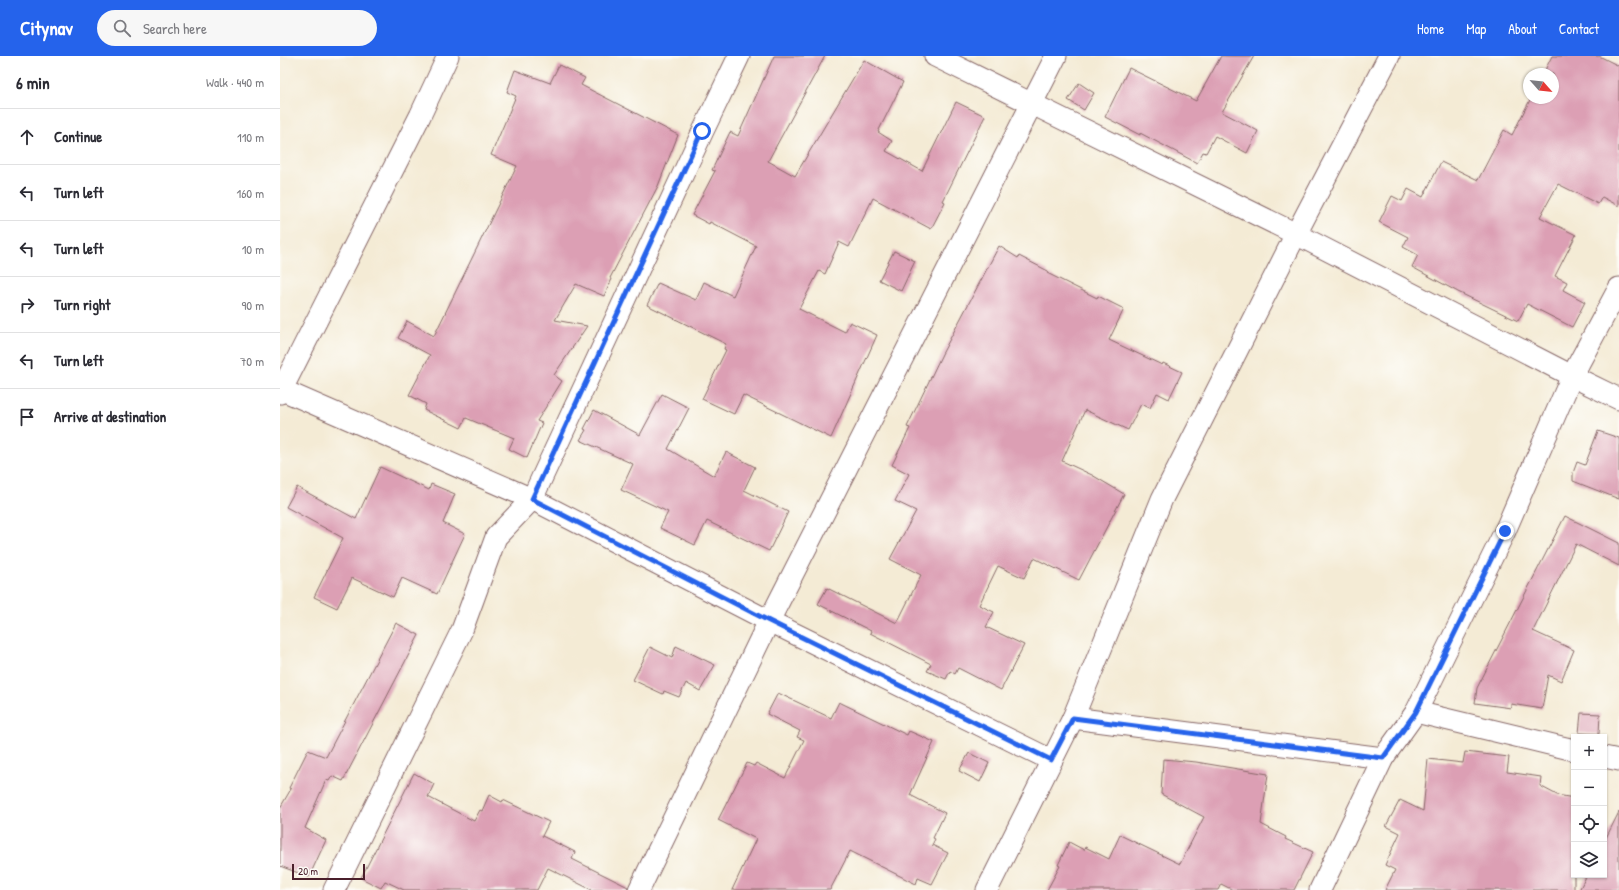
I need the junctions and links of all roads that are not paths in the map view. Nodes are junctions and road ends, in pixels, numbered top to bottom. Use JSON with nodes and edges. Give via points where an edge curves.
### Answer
{"nodes":[{"id":1,"x":448,"y":56,"type":"edge"},
{"id":2,"x":739,"y":56,"type":"edge"},
{"id":3,"x":935,"y":56,"type":"edge"},
{"id":4,"x":1056,"y":56,"type":"edge"},
{"id":5,"x":1389,"y":56,"type":"edge"},
{"id":6,"x":1033,"y":104,"type":"junction"},
{"id":7,"x":1296,"y":234,"type":"junction"},
{"id":8,"x":1619,"y":288,"type":"edge"},
{"id":9,"x":1572,"y":376,"type":"junction"},
{"id":10,"x":281,"y":391,"type":"edge"},
{"id":11,"x":1619,"y":399,"type":"edge"},
{"id":12,"x":532,"y":499,"type":"junction"},
{"id":13,"x":769,"y":621,"type":"junction"},
{"id":14,"x":1416,"y":712,"type":"junction"},
{"id":15,"x":1073,"y":718,"type":"junction"},
{"id":16,"x":1571,"y":749,"type":"edge"},
{"id":17,"x":1383,"y":758,"type":"junction"},
{"id":18,"x":1607,"y":758,"type":"edge"},
{"id":19,"x":1051,"y":760,"type":"junction"},
{"id":20,"x":1619,"y":760,"type":"edge"},
{"id":21,"x":334,"y":890,"type":"edge"},
{"id":22,"x":639,"y":890,"type":"edge"},
{"id":23,"x":987,"y":890,"type":"edge"},
{"id":24,"x":1320,"y":890,"type":"edge"}],
"edges":[{"from":1,"to":10,"type":"street"},
{"from":2,"to":12,"type":"street"},
{"from":3,"to":6,"type":"street"},
{"from":4,"to":6,"type":"street"},
{"from":5,"to":7,"type":"street"},
{"from":6,"to":7,"type":"street"},
{"from":6,"to":13,"type":"street"},
{"from":7,"to":9,"type":"street"},
{"from":7,"to":15,"type":"street","via":[[1162,499]]},
{"from":8,"to":9,"type":"street"},
{"from":9,"to":11,"type":"street"},
{"from":9,"to":14,"type":"street","via":[[1505,531]]},
{"from":10,"to":12,"type":"street"},
{"from":12,"to":13,"type":"street"},
{"from":12,"to":21,"type":"street","via":[[496,537],[462,630]]},
{"from":13,"to":19,"type":"street"},
{"from":13,"to":22,"type":"street"},
{"from":14,"to":16,"type":"street"},
{"from":14,"to":17,"type":"street"},
{"from":15,"to":17,"type":"street"},
{"from":15,"to":19,"type":"street"},
{"from":17,"to":24,"type":"street"},
{"from":18,"to":20,"type":"street"},
{"from":19,"to":23,"type":"street"}]}
